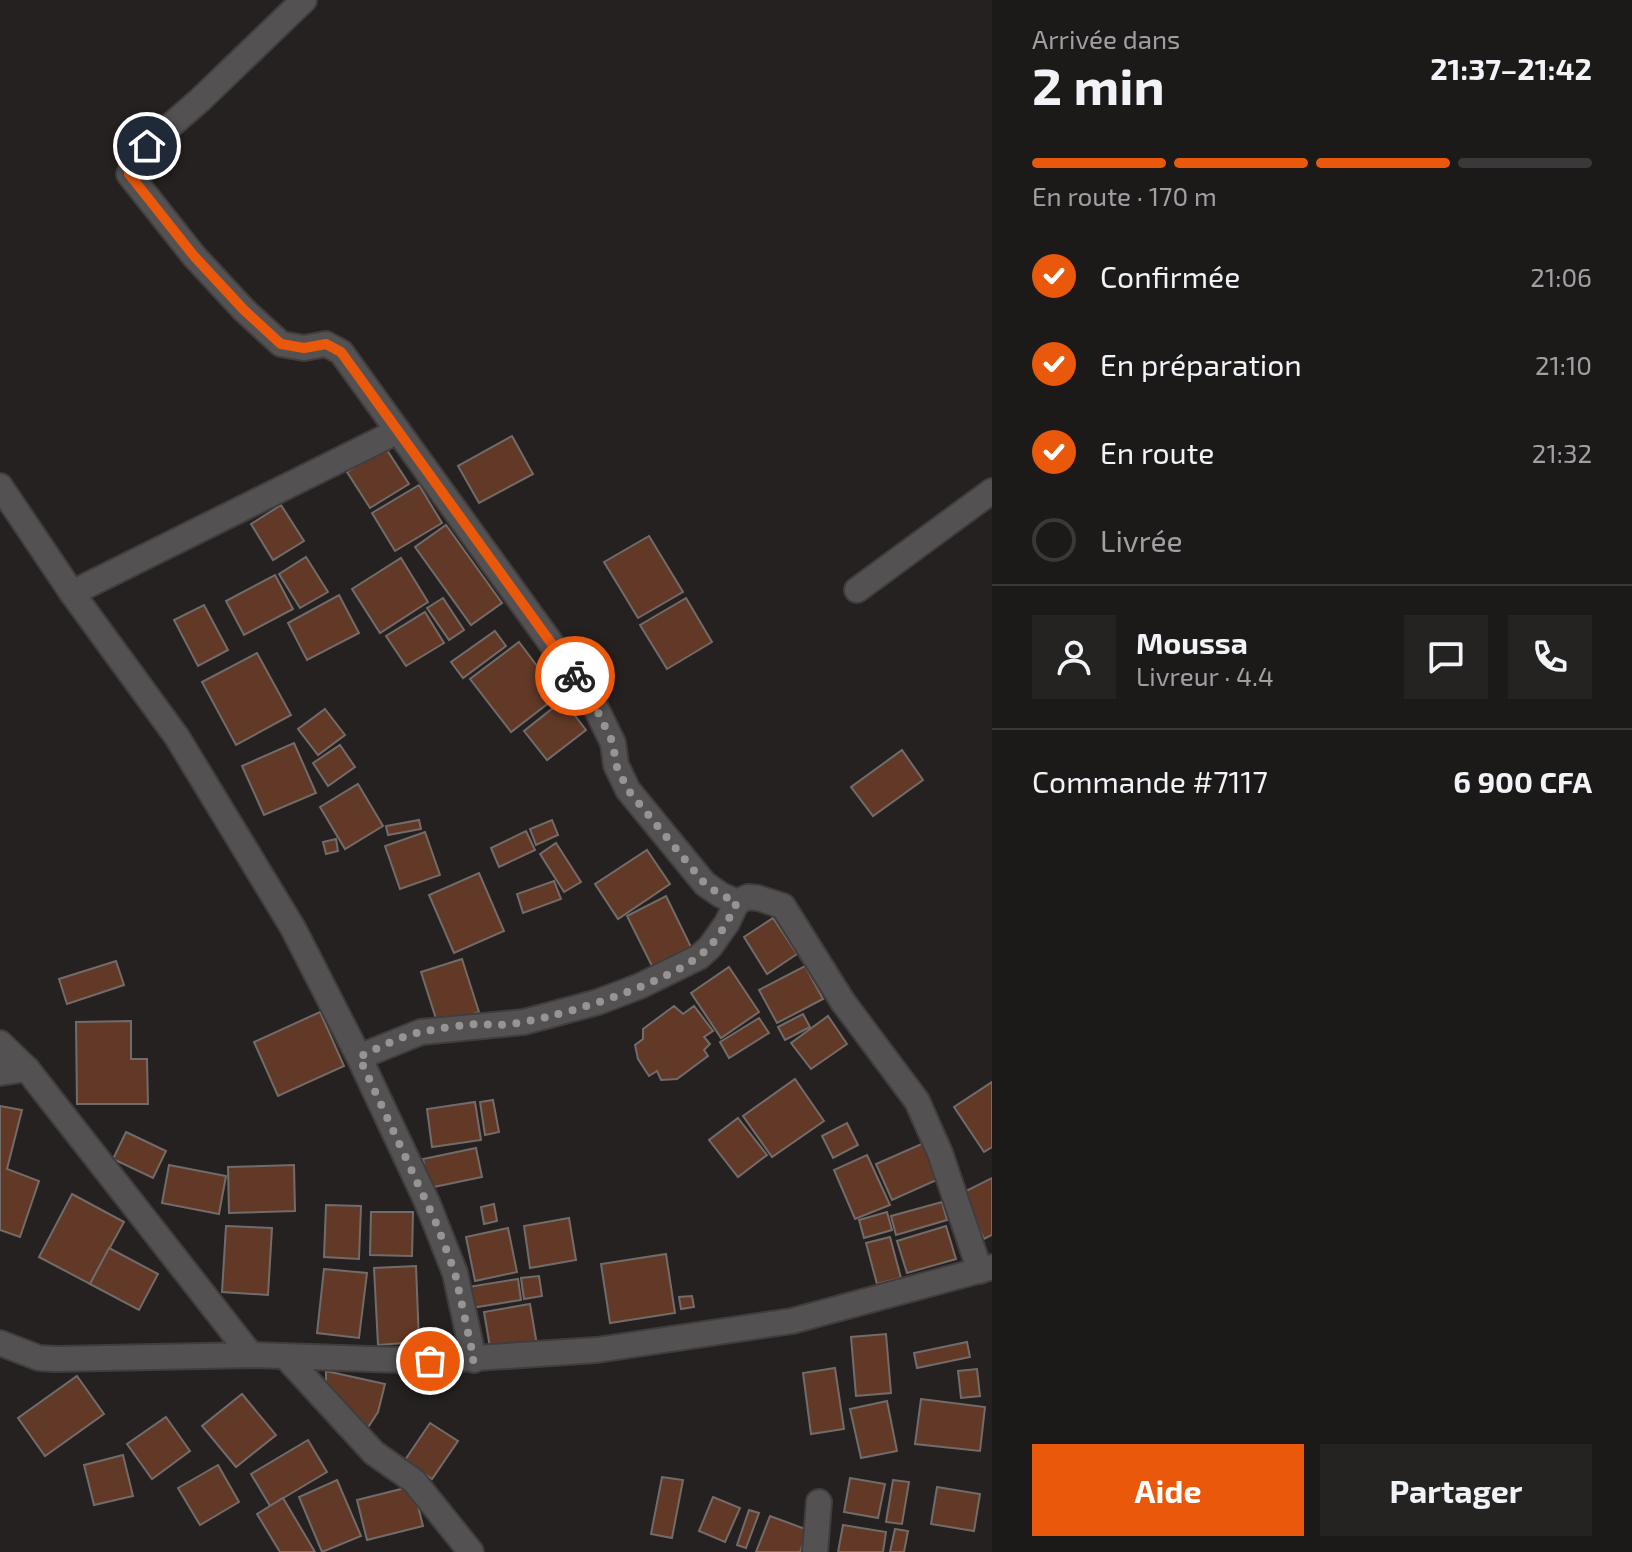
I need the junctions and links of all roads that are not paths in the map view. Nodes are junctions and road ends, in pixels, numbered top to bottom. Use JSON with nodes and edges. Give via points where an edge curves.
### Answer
{"nodes":[{"id":1,"x":304,"y":0,"type":"edge"},
{"id":2,"x":398,"y":431,"type":"junction"},
{"id":3,"x":0,"y":486,"type":"edge"},
{"id":4,"x":992,"y":491,"type":"edge"},
{"id":5,"x":857,"y":590,"type":"dead end"},
{"id":6,"x":72,"y":593,"type":"junction"},
{"id":7,"x":737,"y":902,"type":"junction"},
{"id":8,"x":0,"y":1043,"type":"edge"},
{"id":9,"x":359,"y":1057,"type":"junction"},
{"id":10,"x":27,"y":1069,"type":"junction"},
{"id":11,"x":0,"y":1073,"type":"edge"},
{"id":12,"x":986,"y":1269,"type":"edge"},
{"id":13,"x":0,"y":1343,"type":"edge"},
{"id":14,"x":251,"y":1355,"type":"junction"},
{"id":15,"x":285,"y":1356,"type":"junction"},
{"id":16,"x":474,"y":1360,"type":"junction"},
{"id":17,"x":819,"y":1502,"type":"dead end"},
{"id":18,"x":471,"y":1552,"type":"edge"},
{"id":19,"x":815,"y":1552,"type":"edge"}],
"edges":[{"from":1,"to":2,"type":"street","via":[[147,146],[129,174],[244,310],[281,344],[326,344],[341,352]]},
{"from":2,"to":6,"type":"street"},
{"from":2,"to":7,"type":"street","via":[[592,700],[628,790],[705,884]]},
{"from":3,"to":6,"type":"street"},
{"from":4,"to":5,"type":"street"},
{"from":6,"to":9,"type":"street","via":[[177,737],[293,928]]},
{"from":7,"to":9,"type":"street","via":[[699,957],[640,986],[524,1022],[421,1032]]},
{"from":7,"to":12,"type":"street","via":[[748,897],[783,906],[843,1002],[890,1061],[917,1101]]},
{"from":8,"to":10,"type":"street"},
{"from":9,"to":16,"type":"street","via":[[455,1273]]},
{"from":10,"to":11,"type":"street"},
{"from":10,"to":14,"type":"street"},
{"from":12,"to":16,"type":"street","via":[[792,1321],[597,1350]]},
{"from":13,"to":14,"type":"street","via":[[56,1359]]},
{"from":14,"to":15,"type":"street"},
{"from":15,"to":16,"type":"street"},
{"from":15,"to":18,"type":"street","via":[[374,1453],[414,1481]]},
{"from":17,"to":19,"type":"street"}]}
